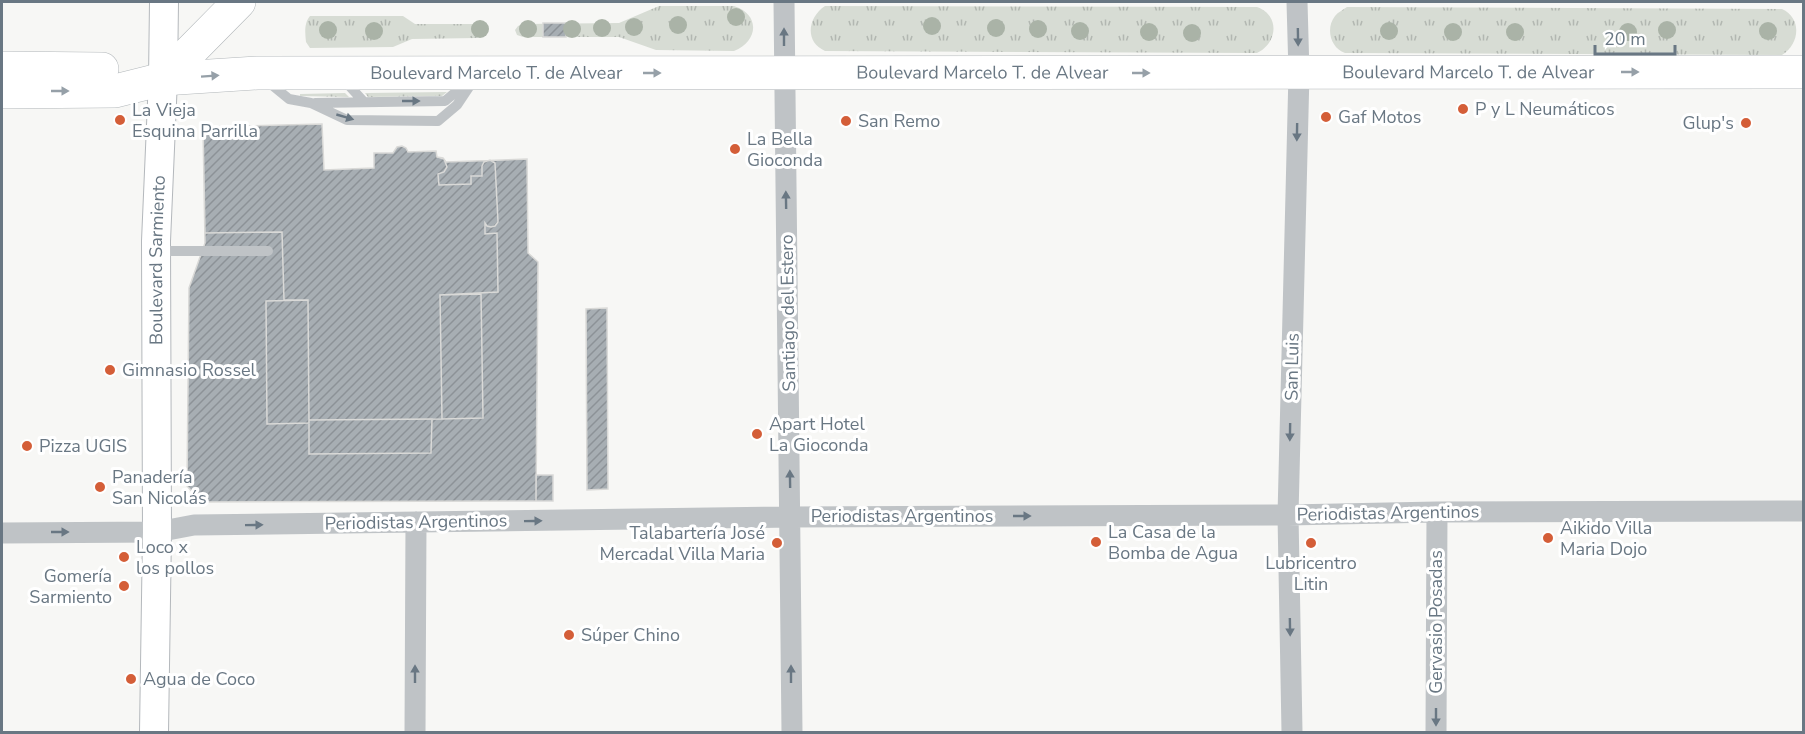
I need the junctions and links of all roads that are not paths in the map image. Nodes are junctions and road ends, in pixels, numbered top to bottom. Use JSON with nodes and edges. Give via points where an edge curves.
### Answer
{"nodes":[{"id":1,"x":164,"y":2,"type":"edge"},
{"id":2,"x":239,"y":2,"type":"edge"},
{"id":3,"x":784,"y":2,"type":"edge"},
{"id":4,"x":1297,"y":2,"type":"edge"},
{"id":5,"x":2,"y":68,"type":"edge"},
{"id":6,"x":1803,"y":72,"type":"edge"},
{"id":7,"x":257,"y":73,"type":"junction"},
{"id":8,"x":336,"y":73,"type":"junction"},
{"id":9,"x":478,"y":73,"type":"junction"},
{"id":10,"x":784,"y":73,"type":"junction"},
{"id":11,"x":1299,"y":73,"type":"junction"},
{"id":12,"x":163,"y":79,"type":"junction"},
{"id":13,"x":2,"y":92,"type":"edge"},
{"id":14,"x":364,"y":102,"type":"junction"},
{"id":15,"x":311,"y":103,"type":"junction"},
{"id":16,"x":170,"y":251,"type":"dead end"},
{"id":17,"x":268,"y":252,"type":"dead end"},
{"id":18,"x":1437,"y":512,"type":"junction"},
{"id":19,"x":1803,"y":512,"type":"edge"},
{"id":20,"x":1288,"y":515,"type":"junction"},
{"id":21,"x":790,"y":517,"type":"junction"},
{"id":22,"x":416,"y":522,"type":"junction"},
{"id":23,"x":2,"y":532,"type":"edge"},
{"id":24,"x":157,"y":532,"type":"junction"},
{"id":25,"x":153,"y":732,"type":"edge"},
{"id":26,"x":415,"y":732,"type":"edge"},
{"id":27,"x":792,"y":732,"type":"edge"},
{"id":28,"x":1292,"y":732,"type":"edge"},
{"id":29,"x":1436,"y":732,"type":"edge"}],
"edges":[{"from":1,"to":12,"type":"main road","name":"Boulevard Sarmiento"},
{"from":2,"to":12,"type":"main road"},
{"from":10,"to":3,"type":"street","name":"Santiago del Estero","one_way":true},
{"from":4,"to":11,"type":"street","name":"San Luis","one_way":true},
{"from":5,"to":12,"type":"main road","name":"Boulevard Marcelo T. de Alvear","via":[[115,69]]},
{"from":11,"to":6,"type":"main road","name":"Boulevard Marcelo T. de Alvear","one_way":true},
{"from":7,"to":8,"type":"main road","name":"Boulevard Marcelo T. de Alvear"},
{"from":12,"to":7,"type":"main road","name":"Boulevard Marcelo T. de Alvear","one_way":true},
{"from":7,"to":15,"type":"lane","via":[[289,99]]},
{"from":8,"to":9,"type":"main road","name":"Boulevard Marcelo T. de Alvear"},
{"from":8,"to":14,"type":"lane"},
{"from":9,"to":10,"type":"main road","name":"Boulevard Marcelo T. de Alvear","one_way":true},
{"from":14,"to":9,"type":"lane","one_way":true,"via":[[445,101]]},
{"from":15,"to":9,"type":"lane","one_way":true,"via":[[347,120],[438,120],[458,105]]},
{"from":10,"to":11,"type":"main road","name":"Boulevard Marcelo T. de Alvear","one_way":true},
{"from":21,"to":10,"type":"street","name":"Santiago del Estero","one_way":true},
{"from":11,"to":20,"type":"street","name":"San Luis","one_way":true},
{"from":13,"to":12,"type":"main road","name":"Boulevard Marcelo T. de Alvear","one_way":true,"via":[[115,91]]},
{"from":12,"to":24,"type":"main road","name":"Boulevard Sarmiento","via":[[156,241]]},
{"from":14,"to":15,"type":"lane"},
{"from":16,"to":17,"type":"lane"},
{"from":18,"to":19,"type":"street","name":"Periodistas Argentinos"},
{"from":18,"to":20,"type":"street","name":"Periodistas Argentinos"},
{"from":18,"to":29,"type":"street","name":"Gervasio Posadas","one_way":true},
{"from":21,"to":20,"type":"street","name":"Periodistas Argentinos","one_way":true},
{"from":20,"to":28,"type":"street","name":"San Luis","one_way":true},
{"from":22,"to":21,"type":"street","name":"Periodistas Argentinos","one_way":true},
{"from":27,"to":21,"type":"street","name":"Santiago del Estero","one_way":true},
{"from":24,"to":22,"type":"street","name":"Periodistas Argentinos","one_way":true,"via":[[194,525]]},
{"from":26,"to":22,"type":"street","one_way":true},
{"from":23,"to":24,"type":"street","name":"Periodistas Argentinos","one_way":true},
{"from":24,"to":25,"type":"main road","name":"Boulevard Sarmiento"}]}
